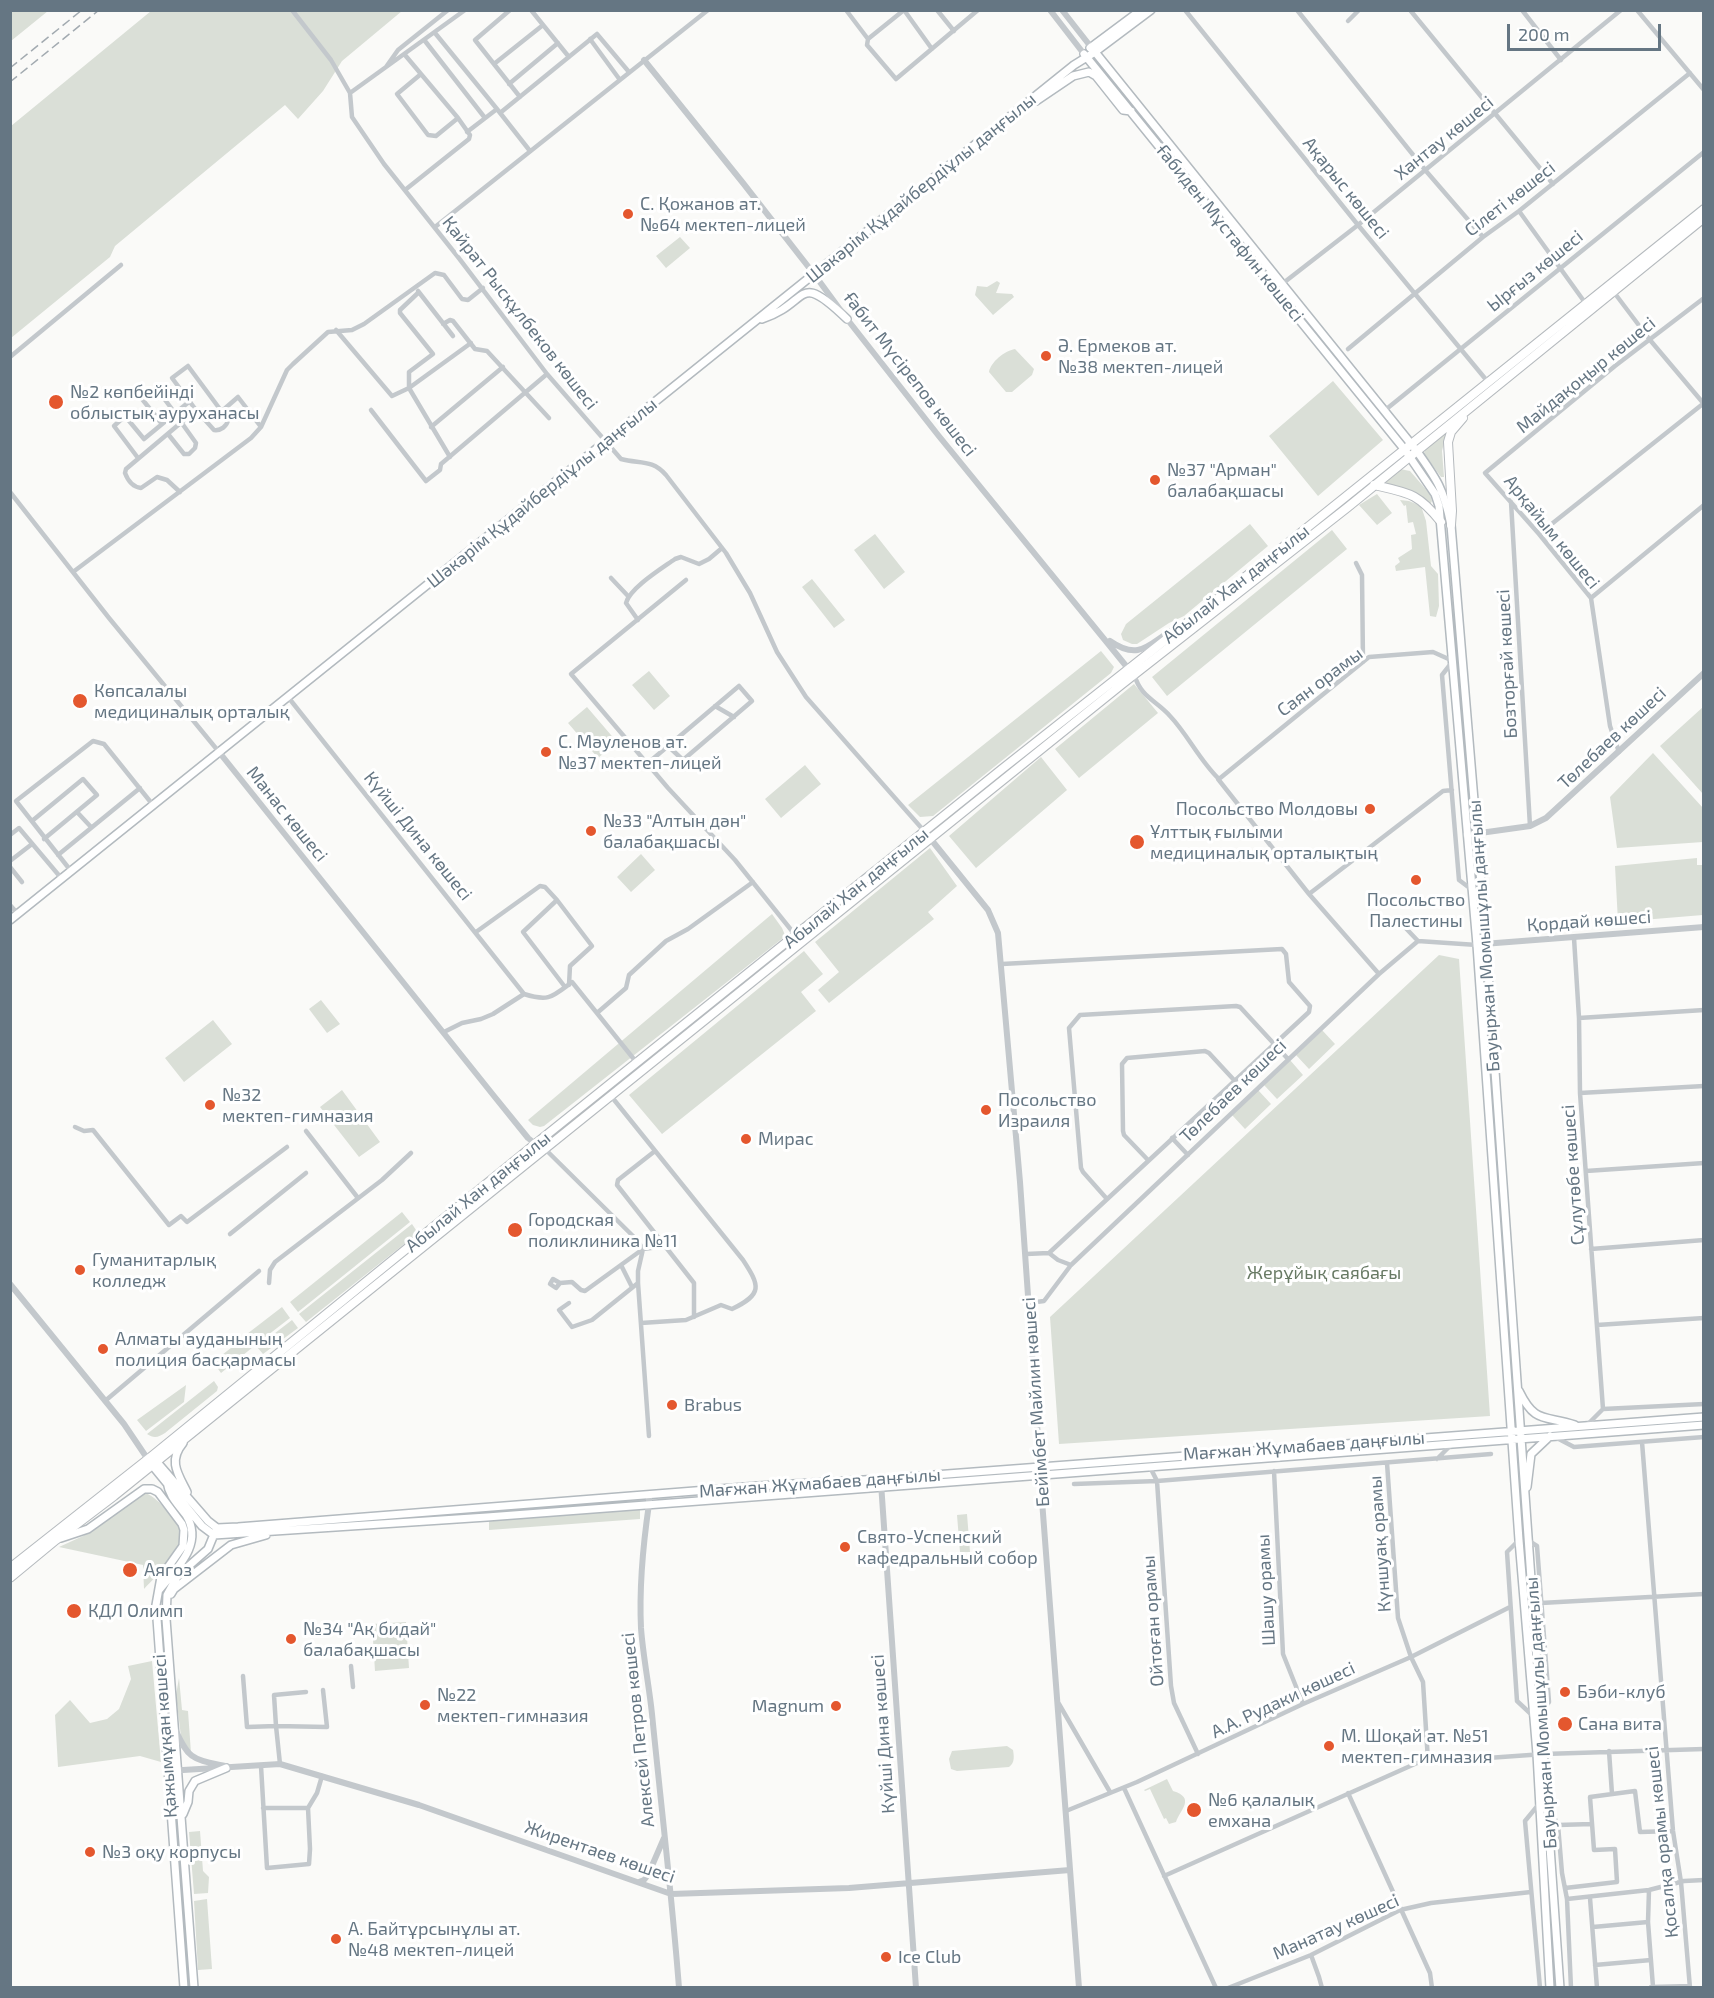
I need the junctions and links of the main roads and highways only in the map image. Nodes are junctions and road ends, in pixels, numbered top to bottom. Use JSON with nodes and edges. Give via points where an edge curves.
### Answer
{"nodes":[{"id":1,"x":1141,"y":10,"type":"edge"},
{"id":2,"x":1151,"y":10,"type":"edge"},
{"id":3,"x":1093,"y":50,"type":"junction"},
{"id":4,"x":1086,"y":56,"type":"junction"},
{"id":5,"x":1027,"y":103,"type":"junction"},
{"id":6,"x":1131,"y":111,"type":"junction"},
{"id":7,"x":1704,"y":209,"type":"edge"},
{"id":8,"x":1704,"y":218,"type":"edge"},
{"id":9,"x":1588,"y":306,"type":"junction"},
{"id":10,"x":846,"y":320,"type":"road end"},
{"id":11,"x":756,"y":321,"type":"junction"},
{"id":12,"x":1490,"y":385,"type":"junction"},
{"id":13,"x":1410,"y":450,"type":"junction"},
{"id":14,"x":1374,"y":485,"type":"junction"},
{"id":15,"x":1442,"y":522,"type":"junction"},
{"id":16,"x":1451,"y":525,"type":"junction"},
{"id":17,"x":1131,"y":671,"type":"junction"},
{"id":18,"x":10,"y":920,"type":"edge"},
{"id":19,"x":798,"y":940,"type":"junction"},
{"id":20,"x":1518,"y":1387,"type":"junction"},
{"id":21,"x":1704,"y":1417,"type":"edge"},
{"id":22,"x":201,"y":1424,"type":"junction"},
{"id":23,"x":1704,"y":1425,"type":"edge"},
{"id":24,"x":1583,"y":1426,"type":"junction"},
{"id":25,"x":1521,"y":1434,"type":"junction"},
{"id":26,"x":1513,"y":1435,"type":"junction"},
{"id":27,"x":1552,"y":1436,"type":"junction"},
{"id":28,"x":152,"y":1460,"type":"junction"},
{"id":29,"x":1040,"y":1470,"type":"junction"},
{"id":30,"x":167,"y":1482,"type":"junction"},
{"id":31,"x":881,"y":1483,"type":"junction"},
{"id":32,"x":1525,"y":1496,"type":"junction"},
{"id":33,"x":192,"y":1503,"type":"junction"},
{"id":34,"x":216,"y":1531,"type":"junction"},
{"id":35,"x":269,"y":1532,"type":"junction"},
{"id":36,"x":56,"y":1539,"type":"junction"},
{"id":37,"x":10,"y":1568,"type":"edge"},
{"id":38,"x":177,"y":1577,"type":"junction"},
{"id":39,"x":10,"y":1578,"type":"edge"},
{"id":40,"x":158,"y":1592,"type":"junction"},
{"id":41,"x":166,"y":1605,"type":"junction"},
{"id":42,"x":1540,"y":1754,"type":"junction"},
{"id":43,"x":228,"y":1768,"type":"road end"},
{"id":44,"x":182,"y":1816,"type":"junction"},
{"id":45,"x":184,"y":1988,"type":"edge"},
{"id":46,"x":194,"y":1988,"type":"edge"},
{"id":47,"x":1550,"y":1988,"type":"edge"},
{"id":48,"x":1560,"y":1988,"type":"edge"}],
"edges":[{"from":1,"to":3,"type":"main road","name":"Шәкәрім Құдайбердіұлы даңғылы"},
{"from":2,"to":3,"type":"main road","name":"Шәкәрім Құдайбердіұлы даңғылы"},
{"from":3,"to":4,"type":"main road","name":"Шәкәрім Құдайбердіұлы даңғылы"},
{"from":3,"to":13,"type":"main road","name":"Ғабиден Мұстафин көшесі","via":[[1384,411]]},
{"from":4,"to":5,"type":"main road","name":"Шәкәрім Құдайбердіұлы даңғылы"},
{"from":4,"to":6,"type":"main road","name":"Ғабиден Мұстафин көшесі"},
{"from":5,"to":6,"type":"main road","via":[[1089,72],[1123,110]]},
{"from":5,"to":11,"type":"main road","name":"Шәкәрім Құдайбердіұлы даңғылы"},
{"from":6,"to":13,"type":"main road","name":"Ғабиден Мұстафин көшесі"},
{"from":7,"to":9,"type":"main road","name":"Абылай Хан даңғылы"},
{"from":8,"to":9,"type":"main road","name":"Абылай Хан даңғылы","via":[[1613,291]]},
{"from":9,"to":12,"type":"main road","name":"Абылай Хан даңғылы"},
{"from":10,"to":11,"type":"main road","via":[[825,299],[811,292],[800,295],[777,314]]},
{"from":11,"to":18,"type":"main road","name":"Шәкәрім Құдайбердіұлы даңғылы"},
{"from":12,"to":13,"type":"main road","name":"Абылай Хан даңғылы"},
{"from":12,"to":16,"type":"main road","via":[[1450,432],[1447,450]]},
{"from":13,"to":14,"type":"main road","name":"Абылай Хан даңғылы"},
{"from":13,"to":15,"type":"main road","name":"Бауыржан Момышұлы даңғылы","via":[[1435,494]]},
{"from":13,"to":16,"type":"main road","name":"Бауыржан Момышұлы даңғылы","via":[[1441,486]]},
{"from":13,"to":17,"type":"main road","name":"Абылай Хан даңғылы","via":[[1188,622]]},
{"from":14,"to":15,"type":"main road","via":[[1420,499]]},
{"from":14,"to":17,"type":"main road","name":"Абылай Хан даңғылы"},
{"from":15,"to":26,"type":"main road","name":"Бауыржан Момышұлы даңғылы"},
{"from":16,"to":20,"type":"main road","name":"Бауыржан Момышұлы даңғылы"},
{"from":17,"to":19,"type":"main road","name":"Абылай Хан даңғылы","via":[[925,832]]},
{"from":17,"to":19,"type":"main road","name":"Абылай Хан даңғылы","via":[[931,839]]},
{"from":19,"to":22,"type":"main road","name":"Абылай Хан даңғылы"},
{"from":19,"to":28,"type":"main road","name":"Абылай Хан даңғылы","via":[[534,1145]]},
{"from":20,"to":24,"type":"main road","via":[[1533,1413]]},
{"from":20,"to":25,"type":"main road","name":"Бауыржан Момышұлы даңғылы"},
{"from":21,"to":24,"type":"main road"},
{"from":22,"to":28,"type":"main road","name":"Абылай Хан даңғылы"},
{"from":22,"to":33,"type":"main road","via":[[180,1446],[175,1459],[176,1473]]},
{"from":23,"to":27,"type":"main road"},
{"from":24,"to":25,"type":"main road"},
{"from":25,"to":26,"type":"main road"},
{"from":25,"to":27,"type":"main road"},
{"from":25,"to":32,"type":"main road","name":"Бауыржан Момышұлы даңғылы"},
{"from":26,"to":29,"type":"main road","name":"Мағжан Жұмабаев даңғылы"},
{"from":26,"to":29,"type":"main road","name":"Мағжан Жұмабаев даңғылы","via":[[1150,1467]]},
{"from":26,"to":42,"type":"main road","name":"Бауыржан Момышұлы даңғылы","via":[[1532,1715]]},
{"from":27,"to":32,"type":"main road","via":[[1531,1454]]},
{"from":28,"to":30,"type":"main road"},
{"from":28,"to":33,"type":"main road"},
{"from":28,"to":36,"type":"main road","name":"Абылай Хан даңғылы"},
{"from":28,"to":37,"type":"main road","name":"Абылай Хан даңғылы"},
{"from":29,"to":31,"type":"main road","name":"Мағжан Жұмабаев даңғылы"},
{"from":30,"to":34,"type":"main road","via":[[202,1526]]},
{"from":30,"to":40,"type":"main road","via":[[168,1491],[190,1524],[192,1538],[188,1554]]},
{"from":31,"to":34,"type":"main road","name":"Мағжан Жұмабаев даңғылы","via":[[758,1486]]},
{"from":31,"to":35,"type":"main road","name":"Мағжан Жұмабаев даңғылы"},
{"from":32,"to":42,"type":"main road","name":"Бауыржан Момышұлы даңғылы","via":[[1541,1714]]},
{"from":33,"to":34,"type":"main road"},
{"from":34,"to":35,"type":"main road","name":"Мағжан Жұмабаев даңғылы"},
{"from":34,"to":38,"type":"main road","via":[[208,1549]]},
{"from":35,"to":41,"type":"main road","via":[[231,1545],[174,1589]]},
{"from":36,"to":39,"type":"main road","name":"Абылай Хан даңғылы"},
{"from":36,"to":40,"type":"main road","via":[[88,1529],[137,1492],[158,1492],[182,1524],[185,1539],[161,1577]]},
{"from":38,"to":40,"type":"main road"},
{"from":38,"to":41,"type":"main road"},
{"from":40,"to":45,"type":"main road","name":"Қажымұқан көшесі","via":[[156,1626]]},
{"from":41,"to":44,"type":"main road","name":"Қажымұқан көшесі"},
{"from":42,"to":47,"type":"main road","name":"Бауыржан Момышұлы даңғылы","via":[[1539,1803]]},
{"from":42,"to":48,"type":"main road","name":"Бауыржан Момышұлы даңғылы","via":[[1548,1805]]},
{"from":43,"to":44,"type":"main road","via":[[195,1781]]},
{"from":44,"to":46,"type":"main road","name":"Қажымұқан көшесі"}]}
